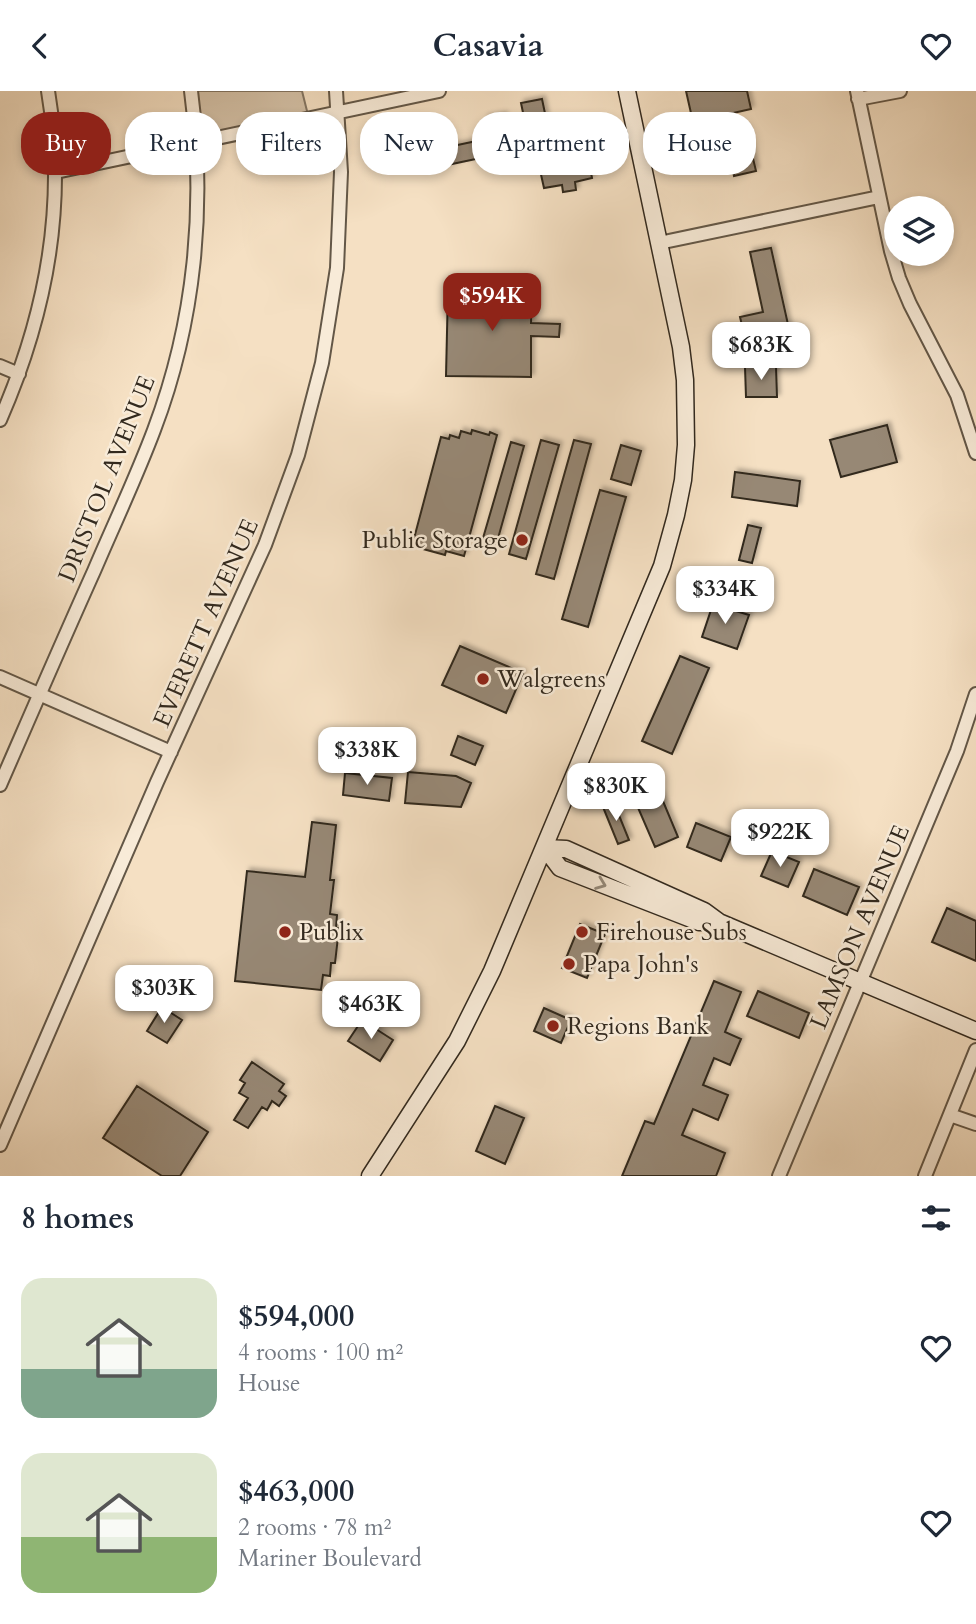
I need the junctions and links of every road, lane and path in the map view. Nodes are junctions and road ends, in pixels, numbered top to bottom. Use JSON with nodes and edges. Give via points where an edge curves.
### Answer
{"nodes":[{"id":1,"x":48,"y":91,"type":"edge"},
{"id":2,"x":191,"y":91,"type":"edge"},
{"id":3,"x":336,"y":91,"type":"edge"},
{"id":4,"x":439,"y":91,"type":"edge"},
{"id":5,"x":627,"y":91,"type":"edge"},
{"id":6,"x":900,"y":91,"type":"edge"},
{"id":7,"x":858,"y":95,"type":"edge"},
{"id":8,"x":51,"y":112,"type":"edge"},
{"id":9,"x":193,"y":112,"type":"edge"},
{"id":10,"x":337,"y":112,"type":"joint"},
{"id":11,"x":56,"y":175,"type":"edge"},
{"id":12,"x":197,"y":175,"type":"edge"},
{"id":13,"x":341,"y":175,"type":"edge"},
{"id":14,"x":879,"y":197,"type":"junction"},
{"id":15,"x":659,"y":243,"type":"junction"},
{"id":16,"x":0,"y":366,"type":"edge"},
{"id":17,"x":19,"y":374,"type":"junction"},
{"id":18,"x":0,"y":420,"type":"edge"},
{"id":19,"x":976,"y":453,"type":"edge"},
{"id":20,"x":0,"y":677,"type":"edge"},
{"id":21,"x":40,"y":694,"type":"junction"},
{"id":22,"x":976,"y":694,"type":"edge"},
{"id":23,"x":972,"y":721,"type":"edge"},
{"id":24,"x":171,"y":752,"type":"junction"},
{"id":25,"x":0,"y":785,"type":"edge"},
{"id":26,"x":545,"y":848,"type":"junction"},
{"id":27,"x":859,"y":981,"type":"junction"},
{"id":28,"x":976,"y":1031,"type":"edge"},
{"id":29,"x":976,"y":1051,"type":"edge"},
{"id":30,"x":950,"y":1115,"type":"junction"},
{"id":31,"x":976,"y":1124,"type":"edge"},
{"id":32,"x":0,"y":1145,"type":"edge"},
{"id":33,"x":370,"y":1176,"type":"edge"},
{"id":34,"x":779,"y":1176,"type":"edge"},
{"id":35,"x":925,"y":1176,"type":"edge"}],
"edges":[{"from":1,"to":8,"type":"street"},
{"from":2,"to":9,"type":"street","name":"DRISTOL AVENUE"},
{"from":3,"to":10,"type":"street","name":"EVERETT AVENUE"},
{"from":4,"to":10,"type":"street"},
{"from":5,"to":15,"type":"main road"},
{"from":6,"to":7,"type":"street"},
{"from":7,"to":14,"type":"street"},
{"from":11,"to":17,"type":"street","via":[[46,276]]},
{"from":12,"to":21,"type":"street","name":"DRISTOL AVENUE","via":[[194,268],[168,388],[139,468]]},
{"from":13,"to":24,"type":"street","name":"EVERETT AVENUE","via":[[337,268],[312,409],[265,545]]},
{"from":14,"to":15,"type":"street"},
{"from":14,"to":19,"type":"street","via":[[899,278],[957,395]]},
{"from":15,"to":26,"type":"main road","via":[[685,380],[686,445],[676,515],[662,566]]},
{"from":16,"to":17,"type":"street"},
{"from":17,"to":18,"type":"street"},
{"from":20,"to":21,"type":"street"},
{"from":21,"to":24,"type":"street"},
{"from":21,"to":25,"type":"street","name":"DRISTOL AVENUE"},
{"from":22,"to":23,"type":"street","name":"LAMSON AVENUE"},
{"from":23,"to":27,"type":"street","name":"LAMSON AVENUE"},
{"from":24,"to":32,"type":"street","name":"EVERETT AVENUE"},
{"from":26,"to":27,"type":"main road","via":[[560,868],[699,922],[719,922]]},
{"from":26,"to":33,"type":"main road","via":[[457,1041]]},
{"from":27,"to":28,"type":"main road"},
{"from":27,"to":34,"type":"street","name":"LAMSON AVENUE"},
{"from":29,"to":30,"type":"street"},
{"from":30,"to":31,"type":"street"},
{"from":30,"to":35,"type":"street"}]}
